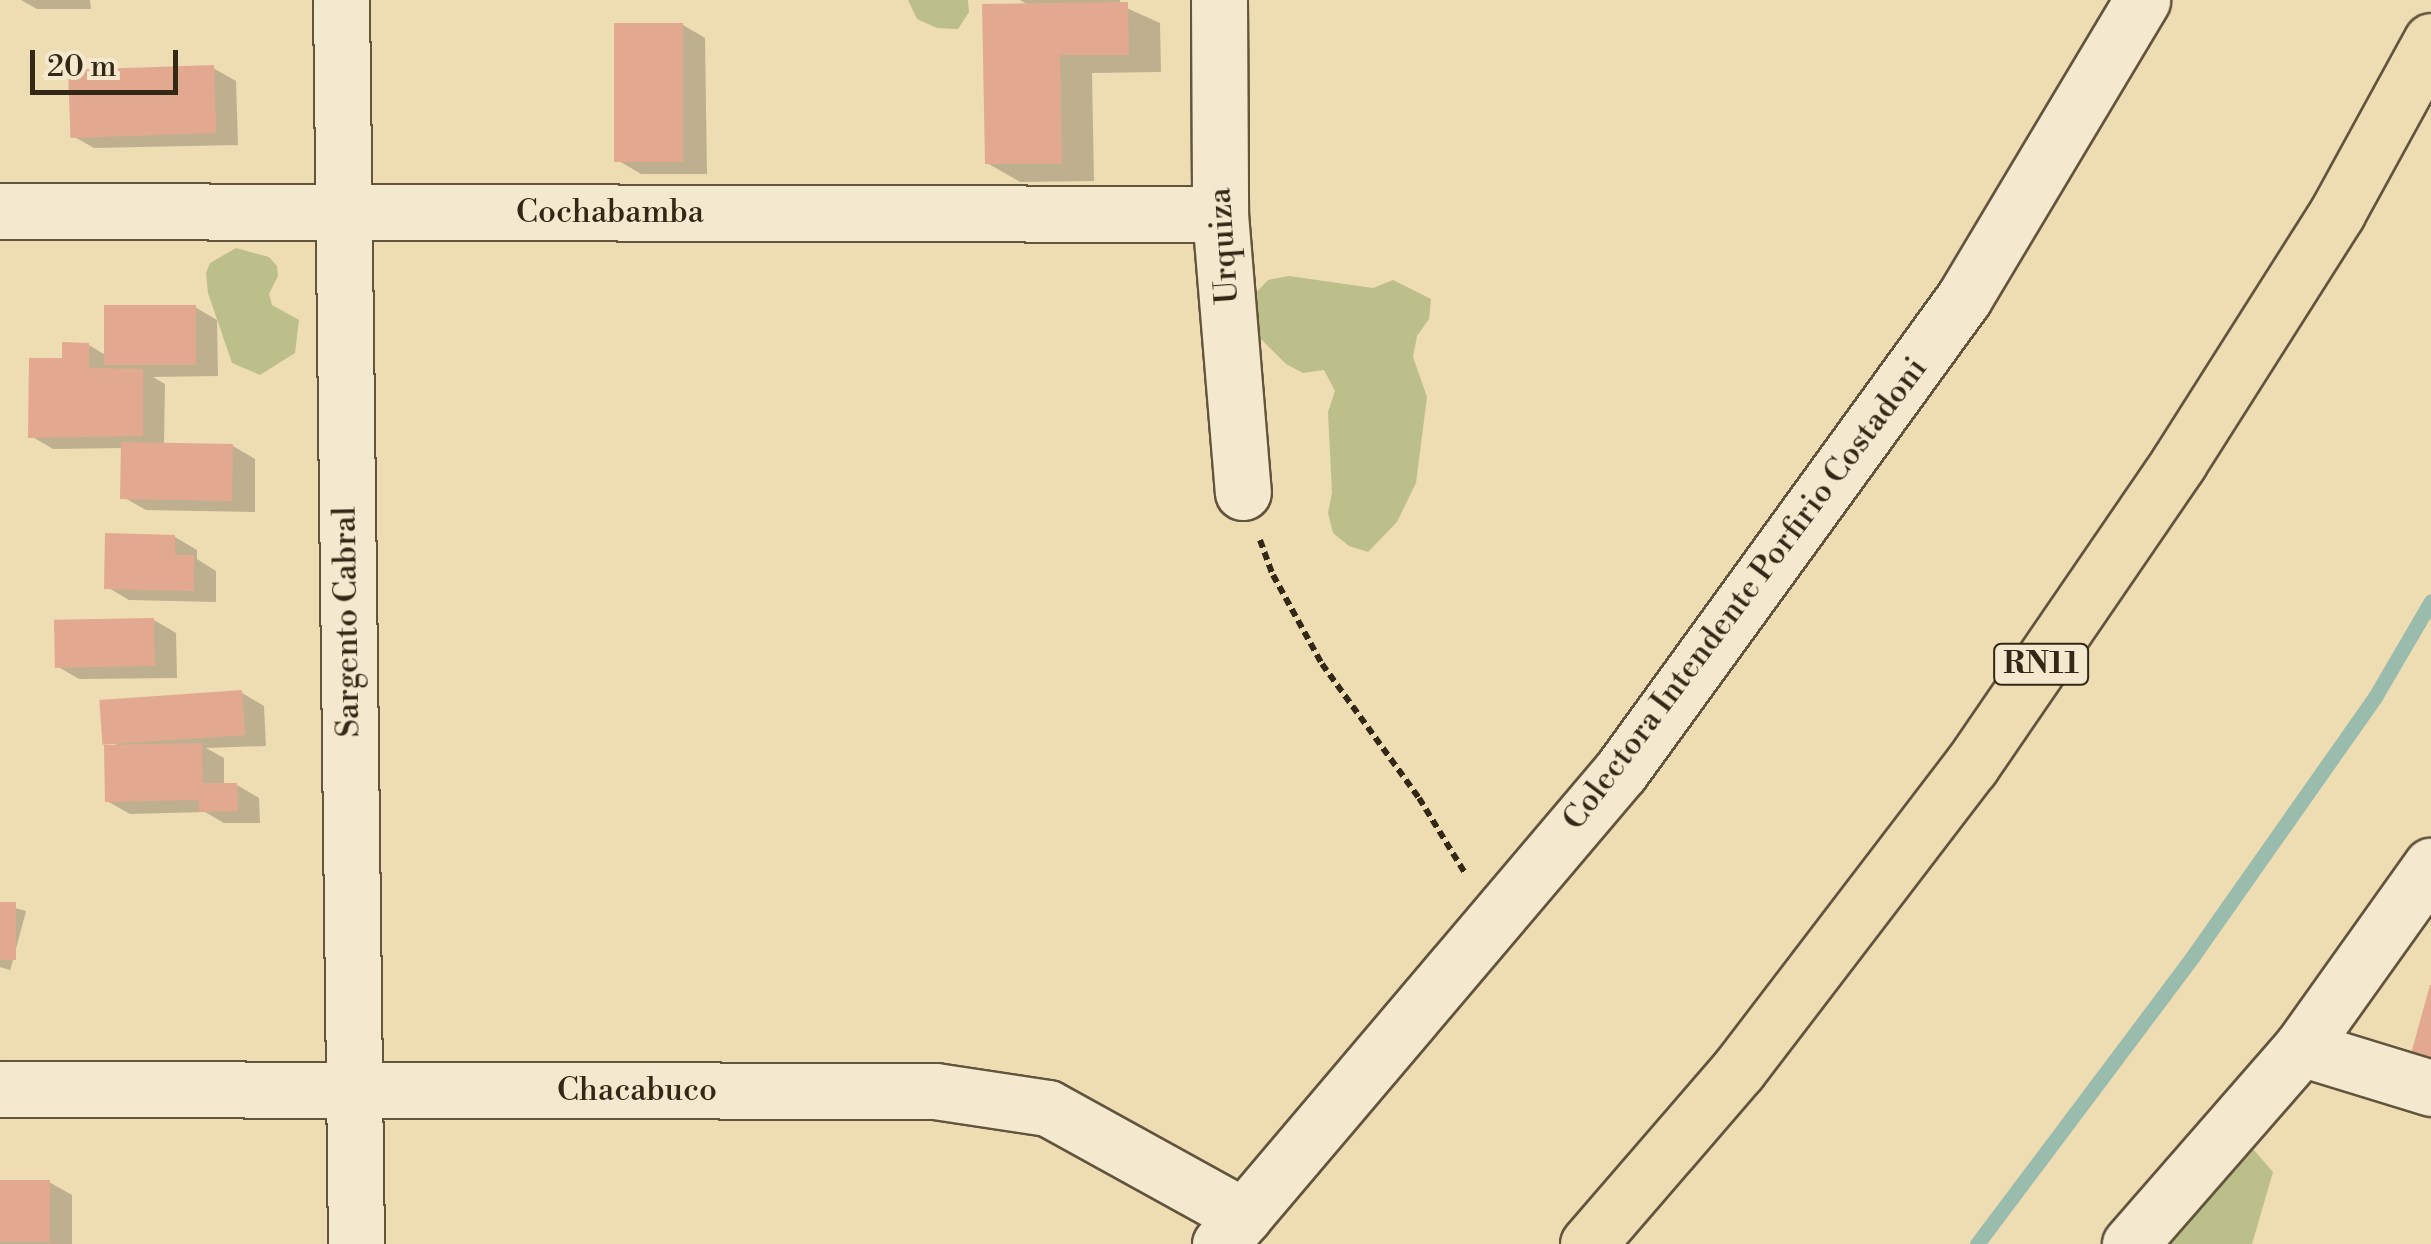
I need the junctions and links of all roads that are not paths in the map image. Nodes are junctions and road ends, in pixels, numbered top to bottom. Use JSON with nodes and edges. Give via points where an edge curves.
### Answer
{"nodes":[{"id":1,"x":341,"y":0,"type":"edge"},
{"id":2,"x":1219,"y":0,"type":"edge"},
{"id":3,"x":2142,"y":0,"type":"edge"},
{"id":4,"x":2431,"y":41,"type":"edge"},
{"id":5,"x":0,"y":211,"type":"edge"},
{"id":6,"x":341,"y":212,"type":"junction"},
{"id":7,"x":1220,"y":214,"type":"junction"},
{"id":8,"x":1244,"y":492,"type":"road end"},
{"id":9,"x":2431,"y":866,"type":"edge"},
{"id":10,"x":2301,"y":1048,"type":"junction"},
{"id":11,"x":2431,"y":1088,"type":"edge"},
{"id":12,"x":0,"y":1089,"type":"edge"},
{"id":13,"x":354,"y":1090,"type":"junction"},
{"id":14,"x":1232,"y":1230,"type":"edge"},
{"id":15,"x":356,"y":1244,"type":"edge"},
{"id":16,"x":1588,"y":1244,"type":"edge"},
{"id":17,"x":2130,"y":1244,"type":"edge"}],
"edges":[{"from":1,"to":6,"type":"street","name":"Sargento Cabral"},
{"from":2,"to":7,"type":"street","name":"Urquiza"},
{"from":3,"to":14,"type":"street","name":"Colectora Intendente Porfirio Costadoni","via":[[1964,298],[1621,771]]},
{"from":4,"to":16,"type":"highway","number":"RN11","via":[[2337,214],[2179,462],[1971,766],[1739,1069]]},
{"from":5,"to":6,"type":"street","name":"Cochabamba"},
{"from":6,"to":7,"type":"street","name":"Cochabamba"},
{"from":6,"to":13,"type":"street","name":"Sargento Cabral"},
{"from":7,"to":8,"type":"street","name":"Urquiza"},
{"from":9,"to":10,"type":"street"},
{"from":10,"to":11,"type":"street"},
{"from":10,"to":17,"type":"street"},
{"from":12,"to":13,"type":"street","name":"Chacabuco"},
{"from":13,"to":14,"type":"street","name":"Chacabuco","via":[[935,1090],[1048,1108]]},
{"from":13,"to":15,"type":"street","name":"Sargento Cabral"}]}
